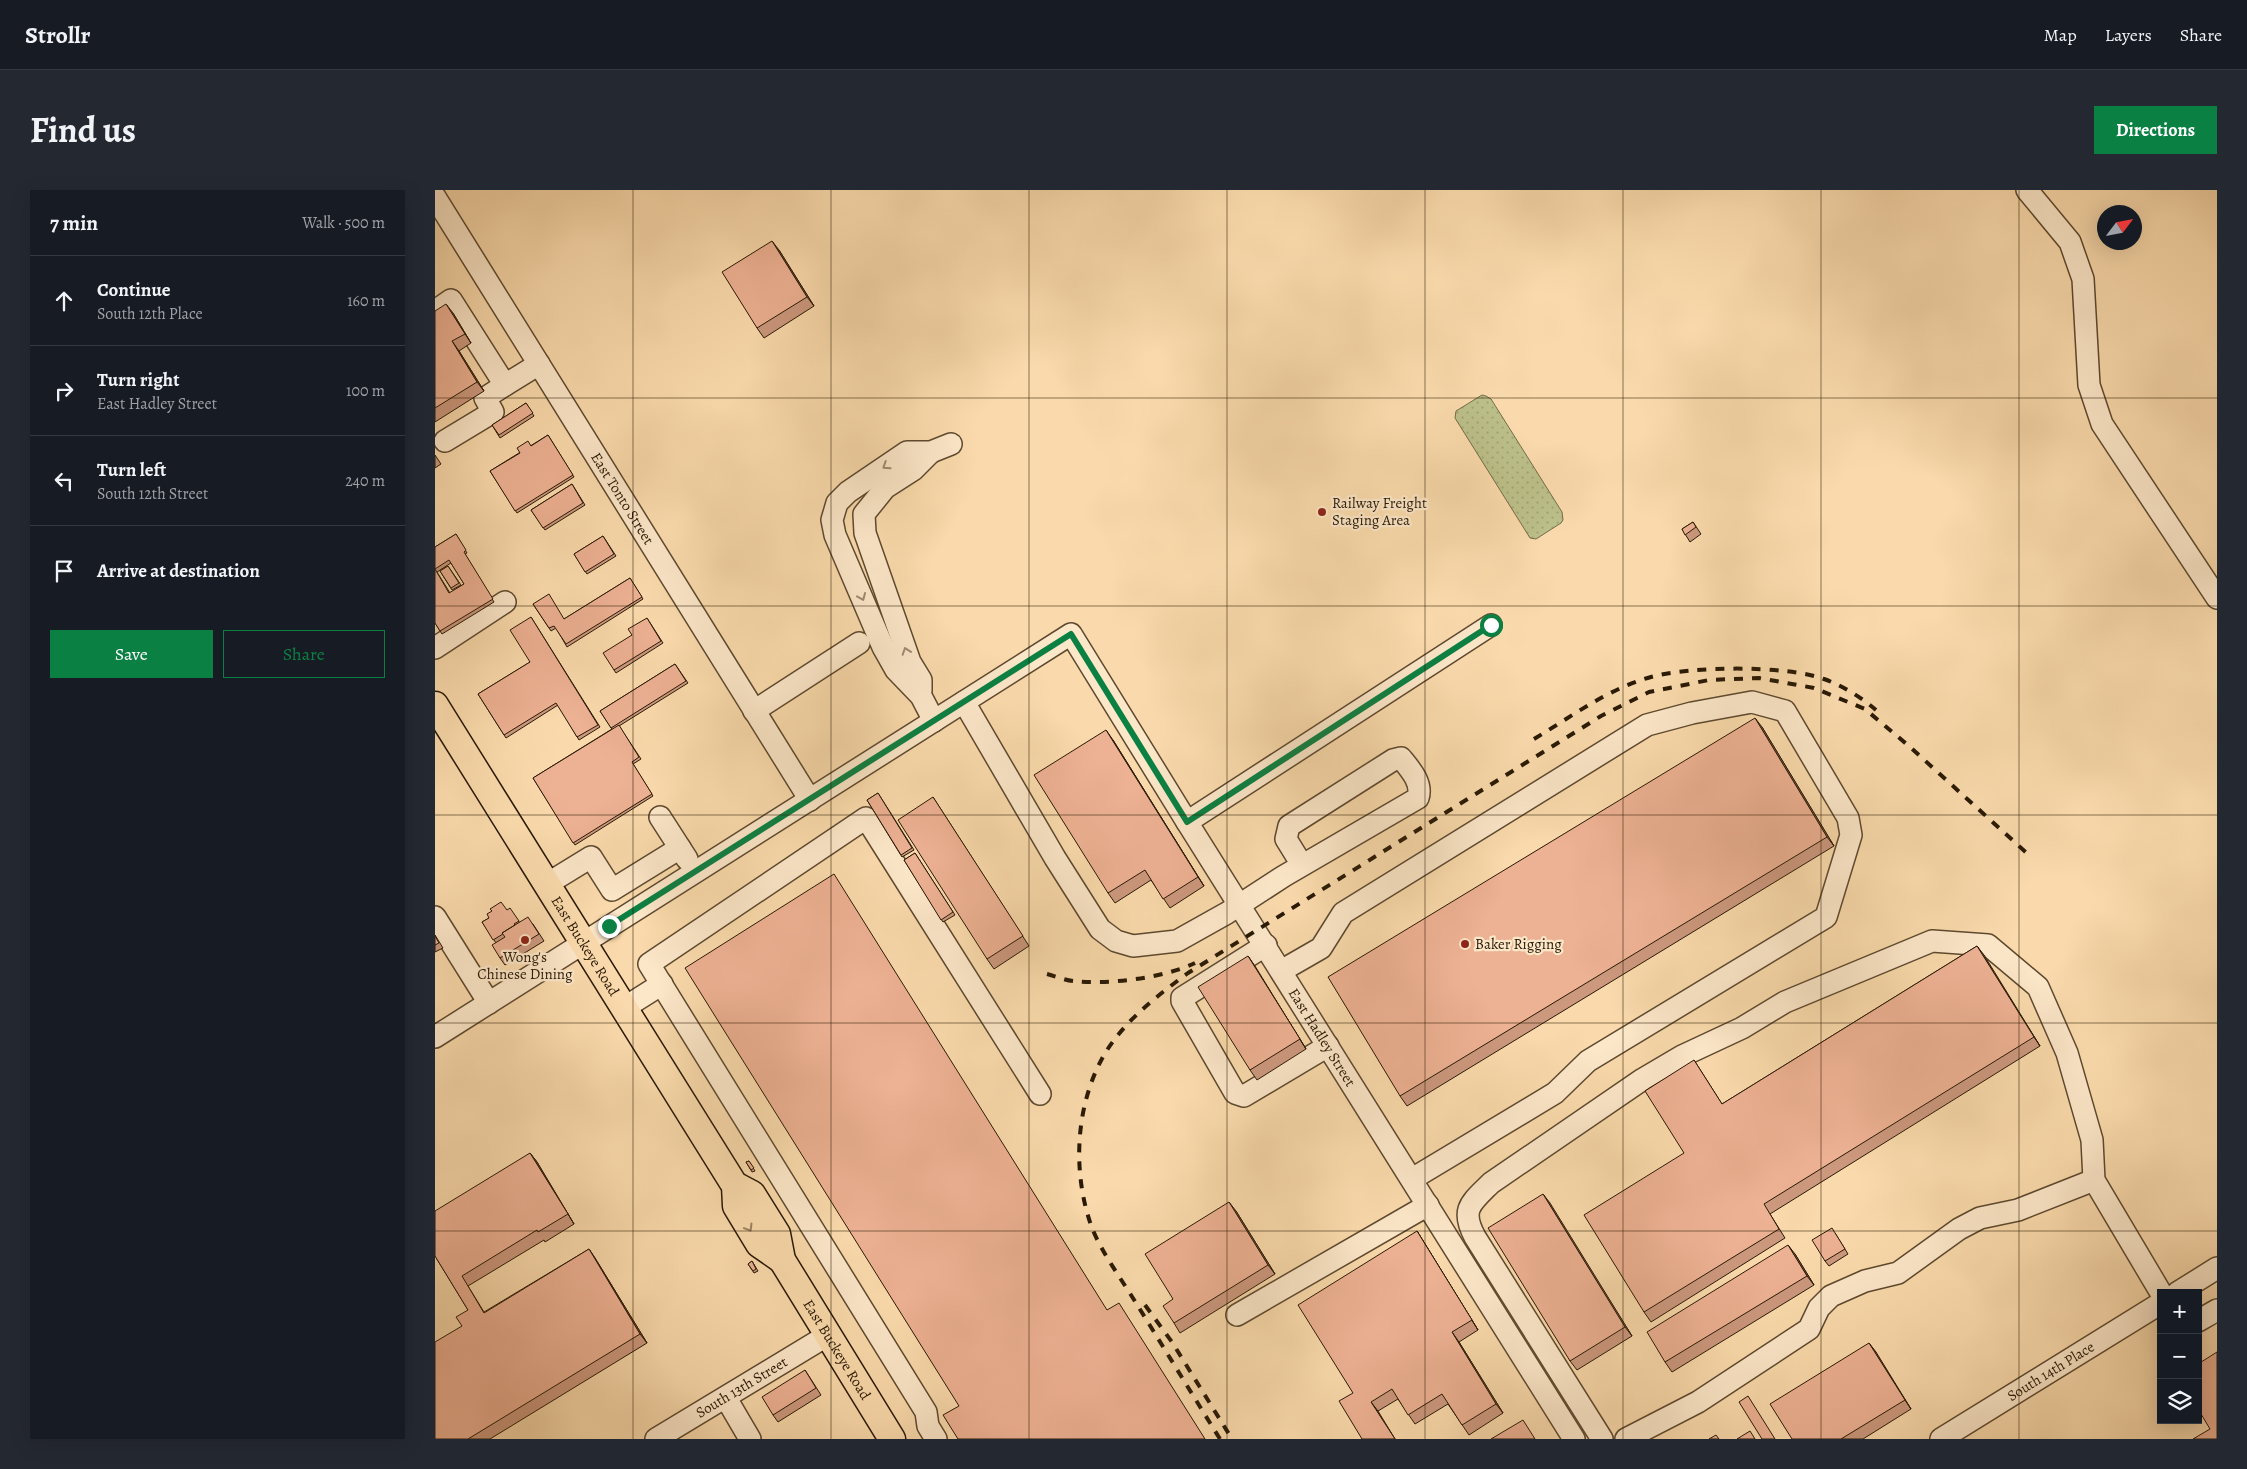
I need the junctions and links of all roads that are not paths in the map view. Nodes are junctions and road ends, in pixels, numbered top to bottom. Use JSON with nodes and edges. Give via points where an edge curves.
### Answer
{"nodes":[{"id":1,"x":2027,"y":190,"type":"edge"},
{"id":2,"x":435,"y":197,"type":"edge"},
{"id":3,"x":435,"y":311,"type":"edge"},
{"id":4,"x":539,"y":364,"type":"junction"},
{"id":5,"x":505,"y":386,"type":"junction"},
{"id":6,"x":445,"y":441,"type":"dead end"},
{"id":7,"x":951,"y":444,"type":"dead end"},
{"id":8,"x":931,"y":452,"type":"junction"},
{"id":9,"x":2217,"y":598,"type":"edge"},
{"id":10,"x":505,"y":602,"type":"dead end"},
{"id":11,"x":1491,"y":625,"type":"dead end"},
{"id":12,"x":859,"y":643,"type":"dead end"},
{"id":13,"x":435,"y":648,"type":"edge"},
{"id":14,"x":921,"y":696,"type":"junction"},
{"id":15,"x":964,"y":702,"type":"junction"},
{"id":16,"x":435,"y":705,"type":"edge"},
{"id":17,"x":754,"y":711,"type":"junction"},
{"id":18,"x":934,"y":721,"type":"junction"},
{"id":19,"x":810,"y":800,"type":"junction"},
{"id":20,"x":661,"y":817,"type":"dead end"},
{"id":21,"x":1187,"y":822,"type":"junction"},
{"id":22,"x":681,"y":848,"type":"junction"},
{"id":23,"x":1303,"y":865,"type":"junction"},
{"id":24,"x":696,"y":872,"type":"junction"},
{"id":25,"x":547,"y":884,"type":"junction"},
{"id":26,"x":1239,"y":904,"type":"junction"},
{"id":27,"x":435,"y":917,"type":"edge"},
{"id":28,"x":583,"y":943,"type":"junction"},
{"id":29,"x":1266,"y":945,"type":"junction"},
{"id":30,"x":1281,"y":970,"type":"junction"},
{"id":31,"x":662,"y":984,"type":"junction"},
{"id":32,"x":489,"y":1003,"type":"junction"},
{"id":33,"x":624,"y":1008,"type":"junction"},
{"id":34,"x":435,"y":1037,"type":"edge"},
{"id":35,"x":1328,"y":1046,"type":"junction"},
{"id":36,"x":1040,"y":1094,"type":"dead end"},
{"id":37,"x":1412,"y":1180,"type":"junction"},
{"id":38,"x":2094,"y":1180,"type":"junction"},
{"id":39,"x":1428,"y":1205,"type":"junction"},
{"id":40,"x":2217,"y":1268,"type":"edge"},
{"id":41,"x":2159,"y":1289,"type":"edge"},
{"id":42,"x":2183,"y":1289,"type":"edge"},
{"id":43,"x":2157,"y":1305,"type":"edge"},
{"id":44,"x":2217,"y":1310,"type":"edge"},
{"id":45,"x":1237,"y":1315,"type":"dead end"},
{"id":46,"x":2202,"y":1319,"type":"edge"},
{"id":47,"x":828,"y":1336,"type":"junction"},
{"id":48,"x":726,"y":1398,"type":"junction"},
{"id":49,"x":656,"y":1439,"type":"edge"},
{"id":50,"x":750,"y":1439,"type":"edge"},
{"id":51,"x":892,"y":1439,"type":"edge"},
{"id":52,"x":936,"y":1439,"type":"edge"},
{"id":53,"x":1574,"y":1439,"type":"edge"},
{"id":54,"x":1602,"y":1439,"type":"edge"},
{"id":55,"x":1626,"y":1439,"type":"edge"},
{"id":56,"x":1941,"y":1439,"type":"edge"}],
"edges":[{"from":1,"to":9,"type":"street","via":[[2070,242],[2083,279],[2089,385],[2102,424]]},
{"from":2,"to":4,"type":"street","name":"East Tonto Street"},
{"from":3,"to":5,"type":"street","via":[[451,300]]},
{"from":4,"to":5,"type":"street"},
{"from":4,"to":17,"type":"street","name":"East Tonto Street"},
{"from":5,"to":6,"type":"street","via":[[485,398],[493,412]]},
{"from":7,"to":8,"type":"street"},
{"from":14,"to":8,"type":"street","one_way":true,"via":[[921,680],[910,662],[865,533],[864,514],[885,488],[913,470]]},
{"from":8,"to":14,"type":"street","one_way":true,"via":[[907,452],[872,475],[837,503],[832,520],[883,647],[896,670]]},
{"from":10,"to":13,"type":"street"},
{"from":11,"to":21,"type":"street"},
{"from":12,"to":17,"type":"street"},
{"from":14,"to":18,"type":"street"},
{"from":15,"to":18,"type":"street"},
{"from":15,"to":21,"type":"street","name":"East Hadley Street","via":[[1071,634]]},
{"from":15,"to":26,"type":"street","via":[[1100,929],[1116,941],[1133,946],[1177,941]]},
{"from":16,"to":25,"type":"main road","name":"East Buckeye Road"},
{"from":17,"to":19,"type":"street","name":"East Tonto Street"},
{"from":18,"to":19,"type":"street"},
{"from":19,"to":24,"type":"street"},
{"from":20,"to":22,"type":"street"},
{"from":21,"to":26,"type":"street","name":"East Hadley Street"},
{"from":22,"to":24,"type":"street"},
{"from":22,"to":25,"type":"street","via":[[612,890],[591,857]]},
{"from":23,"to":23,"type":"street","via":[[1418,798],[1420,791],[1412,772],[1401,758],[1289,826],[1286,839]]},
{"from":23,"to":26,"type":"street"},
{"from":24,"to":28,"type":"street"},
{"from":25,"to":28,"type":"main road","name":"East Buckeye Road"},
{"from":26,"to":29,"type":"street","name":"East Hadley Street"},
{"from":27,"to":32,"type":"street"},
{"from":28,"to":32,"type":"street"},
{"from":28,"to":33,"type":"main road","name":"East Buckeye Road"},
{"from":29,"to":30,"type":"street","name":"East Hadley Street"},
{"from":29,"to":35,"type":"street","via":[[1181,1001],[1235,1093],[1243,1096]]},
{"from":30,"to":35,"type":"street","name":"East Hadley Street"},
{"from":30,"to":37,"type":"street","via":[[1321,948],[1343,914],[1647,725],[1751,702],[1785,711],[1848,818],[1851,835],[1826,916],[1588,1061],[1555,1093]]},
{"from":31,"to":33,"type":"street"},
{"from":31,"to":36,"type":"street","via":[[649,964],[865,818]]},
{"from":31,"to":52,"type":"street","via":[[926,1412],[928,1426]]},
{"from":32,"to":34,"type":"street"},
{"from":33,"to":47,"type":"main road","name":"East Buckeye Road","via":[[735,1185],[735,1206],[759,1244],[782,1260]]},
{"from":35,"to":37,"type":"street","name":"East Hadley Street"},
{"from":37,"to":39,"type":"street","name":"East Hadley Street"},
{"from":38,"to":41,"type":"street"},
{"from":38,"to":54,"type":"street","via":[[2092,1140],[2067,1053],[2038,987],[1988,945],[1932,940],[1785,1002],[1742,1028],[1682,1056],[1491,1183],[1467,1214],[1467,1222],[1475,1237]]},
{"from":38,"to":55,"type":"street","via":[[2018,1210],[1980,1218],[1959,1229],[1898,1273],[1865,1281],[1831,1296],[1819,1308],[1809,1329],[1698,1402]]},
{"from":39,"to":45,"type":"street"},
{"from":39,"to":53,"type":"street","name":"East Hadley Street"},
{"from":40,"to":42,"type":"street"},
{"from":43,"to":56,"type":"street","name":"South 14th Place"},
{"from":44,"to":46,"type":"street"},
{"from":47,"to":48,"type":"street","name":"South 13th Street"},
{"from":47,"to":51,"type":"main road","name":"East Buckeye Road"},
{"from":48,"to":49,"type":"street","name":"South 13th Street"},
{"from":48,"to":50,"type":"street"}]}
